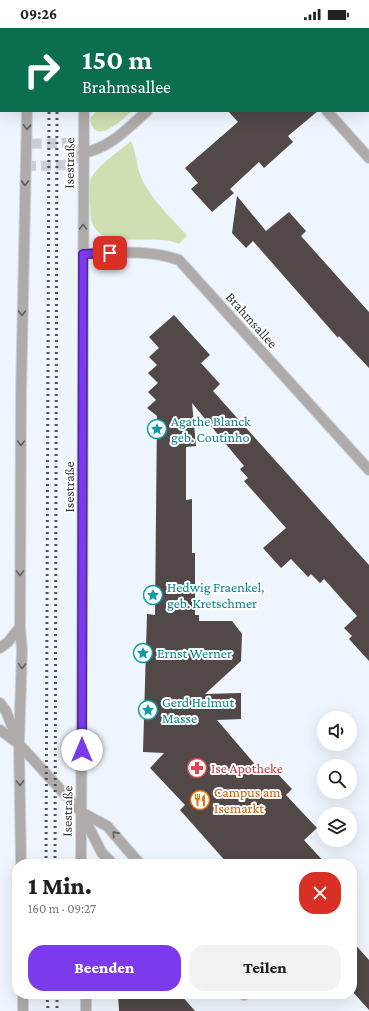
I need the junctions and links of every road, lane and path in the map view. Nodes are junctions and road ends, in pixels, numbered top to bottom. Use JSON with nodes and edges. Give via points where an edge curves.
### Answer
{"nodes":[{"id":1,"x":27,"y":112,"type":"edge"},
{"id":2,"x":84,"y":112,"type":"edge"},
{"id":3,"x":146,"y":112,"type":"edge"},
{"id":4,"x":328,"y":112,"type":"edge"},
{"id":5,"x":83,"y":153,"type":"junction"},
{"id":6,"x":369,"y":158,"type":"edge"},
{"id":7,"x":83,"y":254,"type":"junction"},
{"id":8,"x":369,"y":470,"type":"edge"},
{"id":9,"x":20,"y":627,"type":"junction"},
{"id":10,"x":0,"y":648,"type":"edge"},
{"id":11,"x":0,"y":702,"type":"edge"},
{"id":12,"x":0,"y":730,"type":"edge"},
{"id":13,"x":20,"y":744,"type":"junction"},
{"id":14,"x":81,"y":812,"type":"junction"},
{"id":15,"x":21,"y":859,"type":"edge"},
{"id":16,"x":81,"y":859,"type":"edge"},
{"id":17,"x":108,"y":859,"type":"edge"},
{"id":18,"x":136,"y":859,"type":"edge"},
{"id":19,"x":23,"y":999,"type":"edge"},
{"id":20,"x":86,"y":999,"type":"edge"},
{"id":21,"x":23,"y":1011,"type":"edge"},
{"id":22,"x":86,"y":1011,"type":"edge"}],
"edges":[{"from":1,"to":9,"type":"street","one_way":true,"via":[[21,395]]},
{"from":2,"to":5,"type":"street","name":"Isestraße"},
{"from":3,"to":5,"type":"street","via":[[114,141],[97,150]]},
{"from":4,"to":6,"type":"street"},
{"from":7,"to":5,"type":"street","name":"Isestraße","one_way":true},
{"from":7,"to":8,"type":"street","name":"Brahmsallee","via":[[163,254],[179,260]]},
{"from":7,"to":14,"type":"street","name":"Isestraße"},
{"from":9,"to":10,"type":"street"},
{"from":9,"to":13,"type":"street","one_way":true},
{"from":11,"to":13,"type":"street"},
{"from":12,"to":13,"type":"street"},
{"from":13,"to":14,"type":"street"},
{"from":13,"to":15,"type":"street","one_way":true},
{"from":14,"to":16,"type":"street","name":"Isestraße"},
{"from":14,"to":17,"type":"street","via":[[102,853]]},
{"from":18,"to":14,"type":"street","one_way":true,"via":[[107,826]]},
{"from":19,"to":21,"type":"street"},
{"from":20,"to":22,"type":"street"}]}
